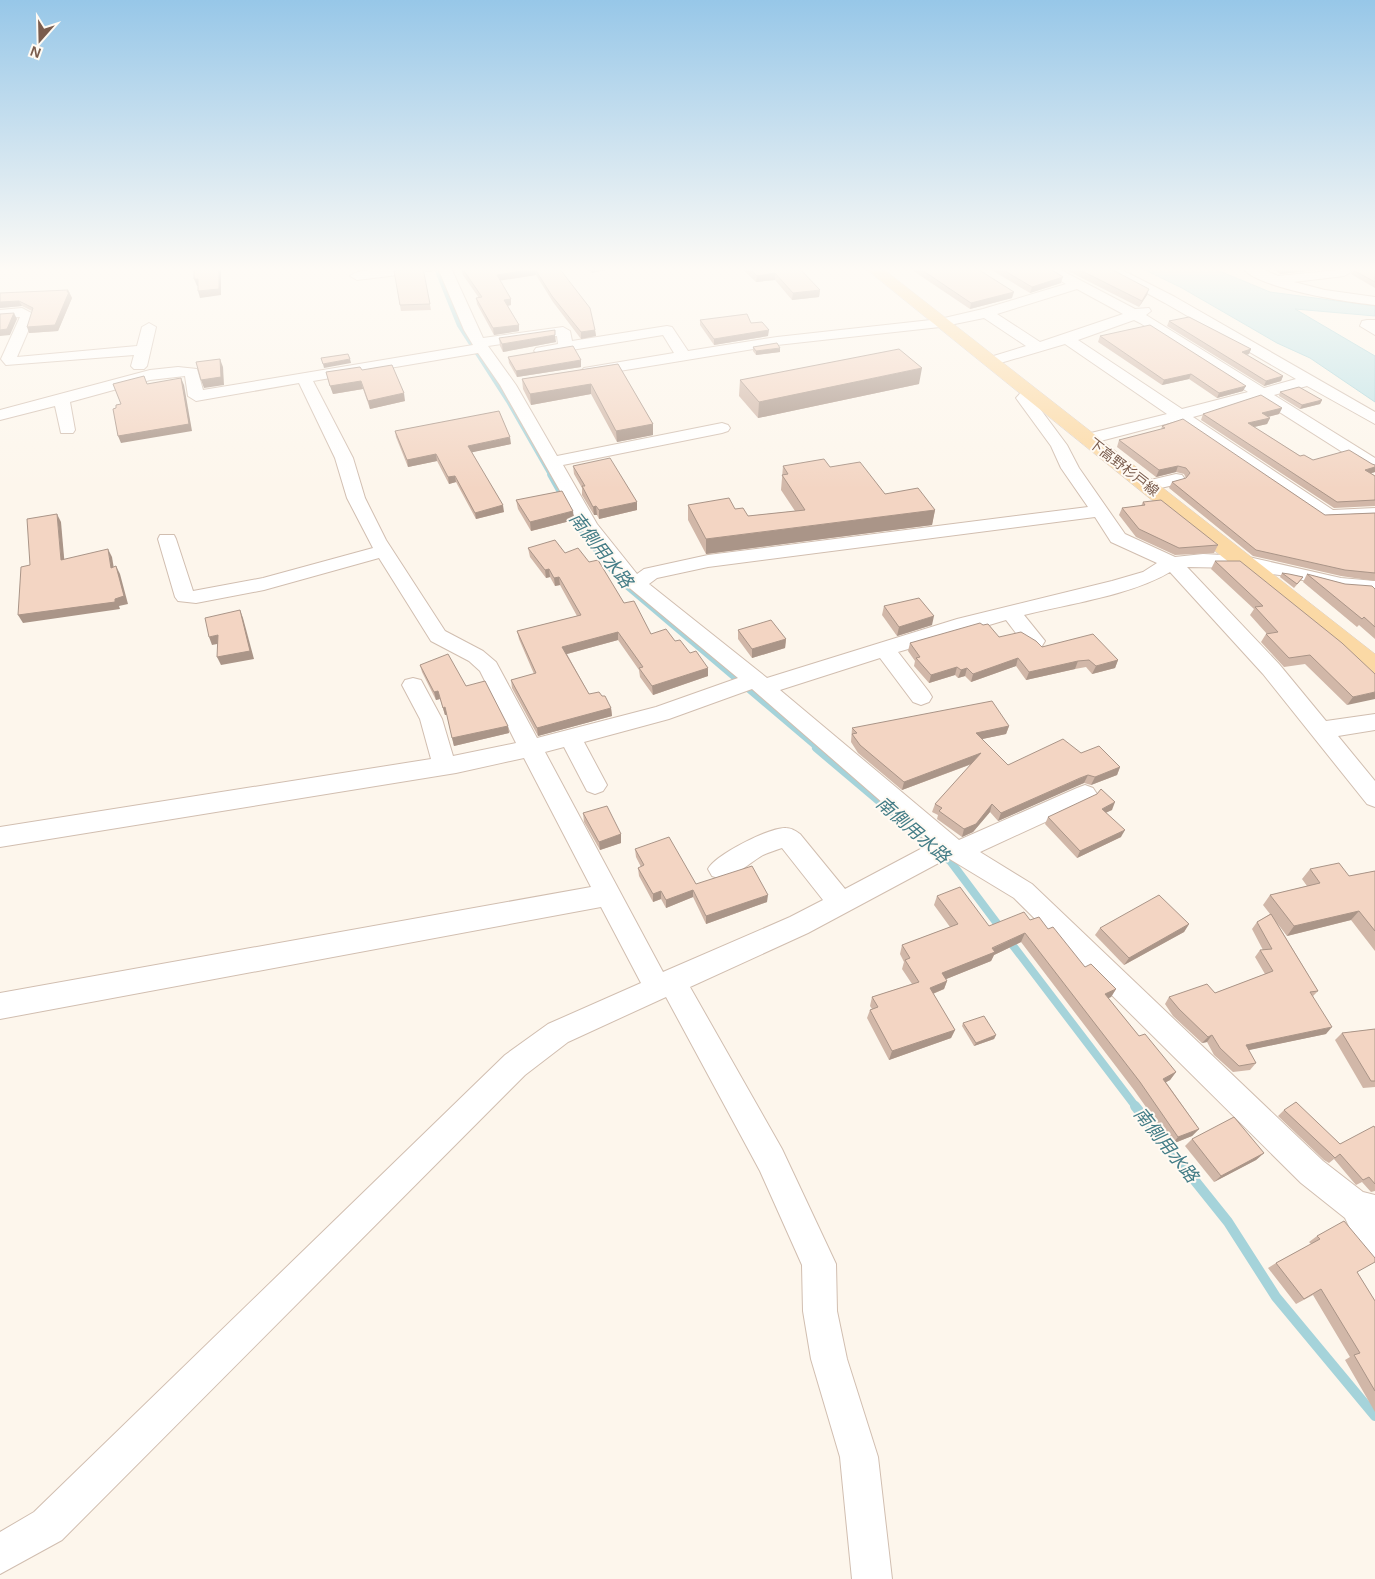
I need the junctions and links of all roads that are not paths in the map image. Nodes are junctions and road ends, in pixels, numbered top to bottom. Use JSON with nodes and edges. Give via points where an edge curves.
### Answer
{"nodes":[{"id":1,"x":17,"y":342,"type":"edge"},
{"id":2,"x":145,"y":342,"type":"edge"},
{"id":3,"x":484,"y":342,"type":"edge"},
{"id":4,"x":526,"y":342,"type":"edge"},
{"id":5,"x":565,"y":342,"type":"edge"},
{"id":6,"x":598,"y":342,"type":"edge"},
{"id":7,"x":675,"y":342,"type":"edge"},
{"id":8,"x":773,"y":342,"type":"edge"},
{"id":9,"x":966,"y":342,"type":"edge"},
{"id":10,"x":1028,"y":342,"type":"edge"},
{"id":11,"x":1058,"y":342,"type":"edge"},
{"id":12,"x":1071,"y":342,"type":"edge"},
{"id":13,"x":1179,"y":342,"type":"edge"},
{"id":14,"x":1241,"y":342,"type":"edge"},
{"id":15,"x":566,"y":347,"type":"junction"},
{"id":16,"x":1038,"y":348,"type":"junction"},
{"id":17,"x":143,"y":350,"type":"junction"},
{"id":18,"x":490,"y":352,"type":"junction"},
{"id":19,"x":528,"y":354,"type":"edge"},
{"id":20,"x":684,"y":356,"type":"junction"},
{"id":21,"x":992,"y":361,"type":"junction"},
{"id":22,"x":576,"y":374,"type":"edge"},
{"id":23,"x":136,"y":377,"type":"junction"},
{"id":24,"x":304,"y":378,"type":"junction"},
{"id":25,"x":1308,"y":381,"type":"junction"},
{"id":26,"x":1030,"y":392,"type":"junction"},
{"id":27,"x":1260,"y":393,"type":"junction"},
{"id":28,"x":62,"y":400,"type":"junction"},
{"id":29,"x":0,"y":415,"type":"edge"},
{"id":30,"x":1181,"y":415,"type":"junction"},
{"id":31,"x":1375,"y":419,"type":"edge"},
{"id":32,"x":722,"y":428,"type":"dead end"},
{"id":33,"x":67,"y":430,"type":"dead end"},
{"id":34,"x":1089,"y":439,"type":"junction"},
{"id":35,"x":552,"y":462,"type":"junction"},
{"id":36,"x":1375,"y":464,"type":"edge"},
{"id":37,"x":1176,"y":478,"type":"dead end"},
{"id":38,"x":1148,"y":486,"type":"junction"},
{"id":39,"x":1099,"y":511,"type":"junction"},
{"id":40,"x":1374,"y":514,"type":"edge"},
{"id":41,"x":167,"y":539,"type":"dead end"},
{"id":42,"x":384,"y":551,"type":"junction"},
{"id":43,"x":1172,"y":563,"type":"junction"},
{"id":44,"x":1246,"y":563,"type":"junction"},
{"id":45,"x":636,"y":584,"type":"junction"},
{"id":46,"x":1375,"y":587,"type":"edge"},
{"id":47,"x":1010,"y":612,"type":"junction"},
{"id":48,"x":1035,"y":641,"type":"edge"},
{"id":49,"x":884,"y":648,"type":"junction"},
{"id":50,"x":1375,"y":667,"type":"edge"},
{"id":51,"x":760,"y":684,"type":"junction"},
{"id":52,"x":413,"y":685,"type":"dead end"},
{"id":53,"x":922,"y":697,"type":"dead end"},
{"id":54,"x":1375,"y":722,"type":"edge"},
{"id":55,"x":1322,"y":730,"type":"junction"},
{"id":56,"x":570,"y":736,"type":"junction"},
{"id":57,"x":530,"y":748,"type":"junction"},
{"id":58,"x":444,"y":766,"type":"junction"},
{"id":59,"x":594,"y":785,"type":"dead end"},
{"id":60,"x":1085,"y":794,"type":"dead end"},
{"id":61,"x":1375,"y":798,"type":"edge"},
{"id":62,"x":0,"y":837,"type":"edge"},
{"id":63,"x":953,"y":849,"type":"junction"},
{"id":64,"x":721,"y":869,"type":"dead end"},
{"id":65,"x":608,"y":895,"type":"junction"},
{"id":66,"x":841,"y":903,"type":"junction"},
{"id":67,"x":664,"y":984,"type":"junction"},
{"id":68,"x":0,"y":1006,"type":"edge"},
{"id":69,"x":1366,"y":1209,"type":"edge"},
{"id":70,"x":1375,"y":1244,"type":"edge"},
{"id":71,"x":0,"y":1554,"type":"edge"},
{"id":72,"x":872,"y":1579,"type":"edge"}],
"edges":[{"from":1,"to":17,"type":"street","via":[[11,362]]},
{"from":2,"to":17,"type":"street"},
{"from":3,"to":18,"type":"street"},
{"from":4,"to":18,"type":"street"},
{"from":5,"to":15,"type":"street"},
{"from":6,"to":15,"type":"street"},
{"from":7,"to":20,"type":"street"},
{"from":8,"to":20,"type":"street"},
{"from":9,"to":21,"type":"main road","name":"下高野杉戸線"},
{"from":10,"to":16,"type":"street"},
{"from":11,"to":16,"type":"street"},
{"from":12,"to":30,"type":"street"},
{"from":13,"to":27,"type":"street"},
{"from":14,"to":25,"type":"street"},
{"from":15,"to":19,"type":"street"},
{"from":16,"to":21,"type":"street"},
{"from":17,"to":23,"type":"street"},
{"from":18,"to":24,"type":"street"},
{"from":18,"to":35,"type":"street","via":[[518,384]]},
{"from":20,"to":22,"type":"street"},
{"from":21,"to":26,"type":"main road","name":"下高野杉戸線"},
{"from":23,"to":24,"type":"street","via":[[192,372],[196,396]]},
{"from":23,"to":28,"type":"street"},
{"from":24,"to":42,"type":"street","via":[[344,458],[356,498]]},
{"from":25,"to":27,"type":"street"},
{"from":25,"to":31,"type":"street"},
{"from":26,"to":34,"type":"main road","name":"下高野杉戸線"},
{"from":26,"to":39,"type":"street","via":[[1024,398],[1059,445],[1070,468]]},
{"from":27,"to":30,"type":"street"},
{"from":27,"to":36,"type":"street"},
{"from":28,"to":29,"type":"street"},
{"from":28,"to":33,"type":"street"},
{"from":30,"to":34,"type":"street"},
{"from":30,"to":40,"type":"street","via":[[1328,516]]},
{"from":32,"to":35,"type":"street"},
{"from":34,"to":38,"type":"main road","name":"下高野杉戸線"},
{"from":35,"to":45,"type":"street","via":[[588,526]]},
{"from":37,"to":38,"type":"street"},
{"from":38,"to":44,"type":"main road","name":"下高野杉戸線"},
{"from":39,"to":43,"type":"street","via":[[1118,538]]},
{"from":39,"to":45,"type":"street","via":[[708,561],[651,573]]},
{"from":41,"to":42,"type":"street","via":[[185,597],[196,598],[264,584]]},
{"from":42,"to":57,"type":"street","via":[[438,636],[476,656],[488,667]]},
{"from":43,"to":44,"type":"street","via":[[1203,560]]},
{"from":43,"to":47,"type":"street","via":[[1150,576],[1117,586]]},
{"from":43,"to":55,"type":"street","via":[[1271,669]]},
{"from":44,"to":46,"type":"street","via":[[1341,584]]},
{"from":44,"to":50,"type":"main road","name":"下高野杉戸線"},
{"from":45,"to":51,"type":"street"},
{"from":47,"to":48,"type":"street"},
{"from":47,"to":49,"type":"street"},
{"from":49,"to":51,"type":"street"},
{"from":49,"to":53,"type":"street"},
{"from":51,"to":56,"type":"street"},
{"from":51,"to":63,"type":"street"},
{"from":52,"to":58,"type":"street","via":[[431,720]]},
{"from":54,"to":55,"type":"street"},
{"from":55,"to":61,"type":"street"},
{"from":56,"to":57,"type":"street"},
{"from":56,"to":59,"type":"street"},
{"from":57,"to":58,"type":"street"},
{"from":57,"to":65,"type":"street"},
{"from":58,"to":62,"type":"street"},
{"from":60,"to":63,"type":"street"},
{"from":63,"to":66,"type":"street"},
{"from":63,"to":69,"type":"street","via":[[1023,892],[1312,1172]]},
{"from":64,"to":66,"type":"street","via":[[755,848],[785,837],[792,840]]},
{"from":65,"to":67,"type":"street"},
{"from":65,"to":68,"type":"street"},
{"from":66,"to":67,"type":"street","via":[[800,925]]},
{"from":67,"to":71,"type":"street","via":[[558,1033],[515,1065],[48,1526]]},
{"from":67,"to":72,"type":"street","via":[[771,1160],[819,1264],[820,1311],[829,1358],[859,1457]]},
{"from":69,"to":70,"type":"street"}]}
